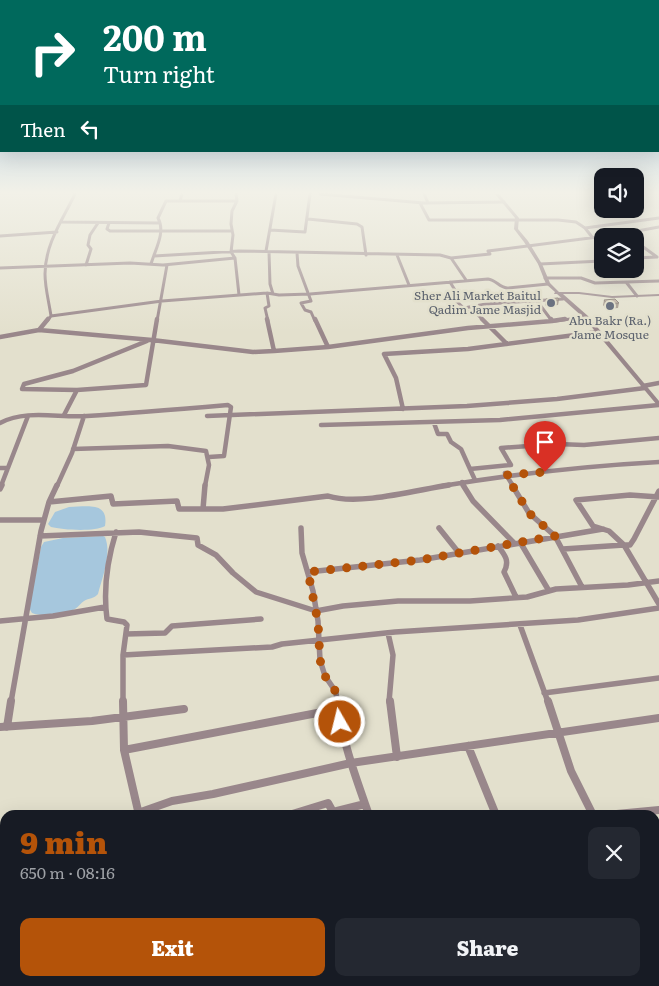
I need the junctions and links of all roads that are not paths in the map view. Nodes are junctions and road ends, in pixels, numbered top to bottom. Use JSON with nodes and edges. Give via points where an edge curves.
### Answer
{"nodes":[{"id":1,"x":53,"y":240,"type":"edge"},
{"id":2,"x":89,"y":240,"type":"edge"},
{"id":3,"x":159,"y":240,"type":"edge"},
{"id":4,"x":231,"y":240,"type":"edge"},
{"id":5,"x":269,"y":240,"type":"edge"},
{"id":6,"x":364,"y":240,"type":"edge"},
{"id":7,"x":524,"y":240,"type":"edge"},
{"id":8,"x":578,"y":240,"type":"edge"},
{"id":9,"x":529,"y":247,"type":"junction"},
{"id":10,"x":644,"y":248,"type":"edge"},
{"id":11,"x":231,"y":252,"type":"junction"},
{"id":12,"x":267,"y":252,"type":"junction"},
{"id":13,"x":297,"y":253,"type":"junction"},
{"id":14,"x":366,"y":255,"type":"junction"},
{"id":15,"x":397,"y":255,"type":"junction"},
{"id":16,"x":154,"y":256,"type":"junction"},
{"id":17,"x":235,"y":258,"type":"junction"},
{"id":18,"x":451,"y":258,"type":"junction"},
{"id":19,"x":644,"y":258,"type":"edge"},
{"id":20,"x":658,"y":258,"type":"edge"},
{"id":21,"x":594,"y":262,"type":"edge"},
{"id":22,"x":151,"y":264,"type":"junction"},
{"id":23,"x":167,"y":264,"type":"junction"},
{"id":24,"x":540,"y":264,"type":"junction"},
{"id":25,"x":86,"y":265,"type":"junction"},
{"id":26,"x":44,"y":267,"type":"junction"},
{"id":27,"x":0,"y":268,"type":"edge"},
{"id":28,"x":545,"y":278,"type":"junction"},
{"id":29,"x":466,"y":280,"type":"junction"},
{"id":30,"x":659,"y":281,"type":"edge"},
{"id":31,"x":450,"y":282,"type":"junction"},
{"id":32,"x":626,"y":282,"type":"junction"},
{"id":33,"x":548,"y":284,"type":"junction"},
{"id":34,"x":409,"y":285,"type":"junction"},
{"id":35,"x":267,"y":293,"type":"junction"},
{"id":36,"x":556,"y":293,"type":"junction"},
{"id":37,"x":273,"y":294,"type":"junction"},
{"id":38,"x":310,"y":294,"type":"junction"},
{"id":39,"x":659,"y":294,"type":"edge"},
{"id":40,"x":239,"y":295,"type":"junction"},
{"id":41,"x":637,"y":296,"type":"junction"},
{"id":42,"x":563,"y":298,"type":"junction"},
{"id":43,"x":162,"y":300,"type":"junction"},
{"id":44,"x":537,"y":301,"type":"junction"},
{"id":45,"x":464,"y":308,"type":"junction"},
{"id":46,"x":51,"y":316,"type":"junction"},
{"id":47,"x":586,"y":317,"type":"junction"},
{"id":48,"x":552,"y":321,"type":"junction"},
{"id":49,"x":489,"y":327,"type":"junction"},
{"id":50,"x":39,"y":330,"type":"junction"},
{"id":51,"x":598,"y":332,"type":"junction"},
{"id":52,"x":0,"y":337,"type":"edge"},
{"id":53,"x":152,"y":340,"type":"junction"},
{"id":54,"x":507,"y":344,"type":"junction"},
{"id":55,"x":328,"y":347,"type":"junction"},
{"id":56,"x":274,"y":351,"type":"junction"},
{"id":57,"x":659,"y":383,"type":"edge"},
{"id":58,"x":644,"y":387,"type":"junction"},
{"id":59,"x":77,"y":390,"type":"junction"},
{"id":60,"x":659,"y":404,"type":"edge"},
{"id":61,"x":403,"y":409,"type":"junction"},
{"id":62,"x":229,"y":414,"type":"junction"},
{"id":63,"x":64,"y":415,"type":"junction"},
{"id":64,"x":28,"y":416,"type":"junction"},
{"id":65,"x":84,"y":416,"type":"junction"},
{"id":66,"x":207,"y":416,"type":"dead end"},
{"id":67,"x":0,"y":423,"type":"edge"},
{"id":68,"x":434,"y":423,"type":"junction"},
{"id":69,"x":321,"y":425,"type":"dead end"},
{"id":70,"x":659,"y":438,"type":"edge"},
{"id":71,"x":73,"y":449,"type":"junction"},
{"id":72,"x":209,"y":457,"type":"junction"},
{"id":73,"x":659,"y":462,"type":"edge"},
{"id":74,"x":502,"y":467,"type":"junction"},
{"id":75,"x":0,"y":468,"type":"edge"},
{"id":76,"x":8,"y":468,"type":"junction"},
{"id":77,"x":470,"y":469,"type":"junction"},
{"id":78,"x":506,"y":475,"type":"junction"},
{"id":79,"x":475,"y":480,"type":"junction"},
{"id":80,"x":462,"y":482,"type":"junction"},
{"id":81,"x":0,"y":488,"type":"edge"},
{"id":82,"x":658,"y":494,"type":"edge"},
{"id":83,"x":49,"y":502,"type":"junction"},
{"id":84,"x":203,"y":509,"type":"junction"},
{"id":85,"x":0,"y":520,"type":"edge"},
{"id":86,"x":44,"y":520,"type":"junction"},
{"id":87,"x":301,"y":528,"type":"dead end"},
{"id":88,"x":439,"y":528,"type":"dead end"},
{"id":89,"x":603,"y":529,"type":"junction"},
{"id":90,"x":116,"y":532,"type":"junction"},
{"id":91,"x":40,"y":536,"type":"junction"},
{"id":92,"x":555,"y":536,"type":"junction"},
{"id":93,"x":517,"y":542,"type":"junction"},
{"id":94,"x":498,"y":546,"type":"junction"},
{"id":95,"x":624,"y":546,"type":"junction"},
{"id":96,"x":564,"y":549,"type":"junction"},
{"id":97,"x":459,"y":553,"type":"junction"},
{"id":98,"x":308,"y":572,"type":"junction"},
{"id":99,"x":659,"y":581,"type":"edge"},
{"id":100,"x":647,"y":582,"type":"junction"},
{"id":101,"x":582,"y":587,"type":"junction"},
{"id":102,"x":549,"y":591,"type":"junction"},
{"id":103,"x":516,"y":597,"type":"junction"},
{"id":104,"x":659,"y":604,"type":"edge"},
{"id":105,"x":105,"y":607,"type":"junction"},
{"id":106,"x":659,"y":608,"type":"edge"},
{"id":107,"x":316,"y":611,"type":"junction"},
{"id":108,"x":25,"y":618,"type":"junction"},
{"id":109,"x":261,"y":619,"type":"dead end"},
{"id":110,"x":0,"y":621,"type":"edge"},
{"id":111,"x":520,"y":625,"type":"junction"},
{"id":112,"x":388,"y":633,"type":"junction"},
{"id":113,"x":126,"y":634,"type":"junction"},
{"id":114,"x":319,"y":640,"type":"junction"},
{"id":115,"x":122,"y":655,"type":"junction"},
{"id":116,"x":659,"y":678,"type":"edge"},
{"id":117,"x":544,"y":693,"type":"junction"},
{"id":118,"x":184,"y":709,"type":"dead end"},
{"id":119,"x":338,"y":709,"type":"junction"},
{"id":120,"x":124,"y":718,"type":"junction"},
{"id":121,"x":659,"y":718,"type":"edge"},
{"id":122,"x":4,"y":727,"type":"edge"},
{"id":123,"x":558,"y":734,"type":"junction"},
{"id":124,"x":468,"y":746,"type":"junction"},
{"id":125,"x":124,"y":750,"type":"junction"},
{"id":126,"x":398,"y":757,"type":"junction"},
{"id":127,"x":351,"y":763,"type":"junction"},
{"id":128,"x":365,"y":804,"type":"junction"},
{"id":129,"x":138,"y":810,"type":"edge"},
{"id":130,"x":149,"y":810,"type":"edge"},
{"id":131,"x":305,"y":810,"type":"edge"},
{"id":132,"x":332,"y":810,"type":"edge"},
{"id":133,"x":341,"y":810,"type":"edge"},
{"id":134,"x":367,"y":810,"type":"edge"},
{"id":135,"x":494,"y":810,"type":"edge"},
{"id":136,"x":590,"y":810,"type":"edge"}],
"edges":[{"from":1,"to":26,"type":"street"},
{"from":2,"to":25,"type":"street","via":[[91,249]]},
{"from":3,"to":16,"type":"street"},
{"from":4,"to":11,"type":"street"},
{"from":5,"to":12,"type":"street"},
{"from":6,"to":14,"type":"street"},
{"from":7,"to":9,"type":"street"},
{"from":8,"to":9,"type":"street"},
{"from":9,"to":18,"type":"street"},
{"from":9,"to":24,"type":"street"},
{"from":10,"to":20,"type":"street"},
{"from":11,"to":12,"type":"street"},
{"from":11,"to":16,"type":"street"},
{"from":11,"to":17,"type":"street"},
{"from":12,"to":13,"type":"street"},
{"from":12,"to":37,"type":"street"},
{"from":13,"to":14,"type":"street"},
{"from":13,"to":38,"type":"street","via":[[302,280]]},
{"from":14,"to":15,"type":"street"},
{"from":15,"to":18,"type":"street"},
{"from":15,"to":34,"type":"street"},
{"from":16,"to":22,"type":"street"},
{"from":17,"to":23,"type":"street"},
{"from":17,"to":40,"type":"street"},
{"from":18,"to":29,"type":"street"},
{"from":19,"to":20,"type":"street"},
{"from":21,"to":24,"type":"street"},
{"from":22,"to":23,"type":"street"},
{"from":22,"to":25,"type":"street"},
{"from":23,"to":43,"type":"street"},
{"from":24,"to":28,"type":"street"},
{"from":25,"to":26,"type":"street"},
{"from":26,"to":27,"type":"street"},
{"from":26,"to":46,"type":"street"},
{"from":28,"to":32,"type":"street","via":[[581,278],[595,283]]},
{"from":28,"to":33,"type":"street"},
{"from":29,"to":31,"type":"street"},
{"from":29,"to":33,"type":"street","via":[[494,280],[507,288]]},
{"from":30,"to":32,"type":"street"},
{"from":31,"to":34,"type":"street"},
{"from":31,"to":45,"type":"street","via":[[458,295],[452,297]]},
{"from":32,"to":41,"type":"street"},
{"from":33,"to":36,"type":"street"},
{"from":34,"to":38,"type":"street"},
{"from":35,"to":37,"type":"street"},
{"from":35,"to":40,"type":"street"},
{"from":35,"to":56,"type":"street","via":[[269,306],[265,308]]},
{"from":36,"to":41,"type":"street"},
{"from":36,"to":42,"type":"street"},
{"from":37,"to":38,"type":"street"},
{"from":38,"to":55,"type":"street","via":[[311,301],[301,302],[305,310],[311,312]]},
{"from":39,"to":41,"type":"street"},
{"from":40,"to":43,"type":"street"},
{"from":42,"to":44,"type":"street"},
{"from":42,"to":47,"type":"street"},
{"from":43,"to":46,"type":"street"},
{"from":43,"to":53,"type":"street"},
{"from":44,"to":45,"type":"street"},
{"from":44,"to":48,"type":"street"},
{"from":45,"to":49,"type":"street","via":[[469,313],[475,312]]},
{"from":46,"to":50,"type":"street"},
{"from":47,"to":48,"type":"street"},
{"from":47,"to":51,"type":"street"},
{"from":48,"to":49,"type":"street"},
{"from":49,"to":54,"type":"street"},
{"from":49,"to":55,"type":"street"},
{"from":50,"to":52,"type":"street"},
{"from":50,"to":53,"type":"street"},
{"from":51,"to":54,"type":"street"},
{"from":51,"to":58,"type":"street"},
{"from":53,"to":56,"type":"street","via":[[253,352]]},
{"from":53,"to":59,"type":"street","via":[[146,385]]},
{"from":53,"to":59,"type":"street","via":[[73,371],[24,384],[22,389]]},
{"from":54,"to":61,"type":"street","via":[[384,354],[396,378]]},
{"from":55,"to":56,"type":"street"},
{"from":57,"to":58,"type":"street"},
{"from":58,"to":60,"type":"street"},
{"from":58,"to":61,"type":"street","via":[[586,396]]},
{"from":59,"to":63,"type":"street"},
{"from":60,"to":68,"type":"street","via":[[528,418]]},
{"from":61,"to":62,"type":"street"},
{"from":62,"to":65,"type":"street","via":[[231,407],[228,405]]},
{"from":62,"to":66,"type":"street"},
{"from":62,"to":72,"type":"street","via":[[224,456]]},
{"from":63,"to":64,"type":"street"},
{"from":63,"to":65,"type":"street"},
{"from":64,"to":67,"type":"street"},
{"from":64,"to":76,"type":"street"},
{"from":65,"to":71,"type":"street"},
{"from":68,"to":69,"type":"street"},
{"from":68,"to":77,"type":"street","via":[[438,434],[446,434],[461,449]]},
{"from":70,"to":74,"type":"street","via":[[501,448],[511,464]]},
{"from":71,"to":72,"type":"street","via":[[173,447],[206,451]]},
{"from":71,"to":83,"type":"street"},
{"from":72,"to":84,"type":"street"},
{"from":73,"to":78,"type":"street","via":[[604,464]]},
{"from":74,"to":77,"type":"street"},
{"from":74,"to":78,"type":"street"},
{"from":75,"to":76,"type":"street"},
{"from":76,"to":81,"type":"street"},
{"from":77,"to":79,"type":"street"},
{"from":78,"to":79,"type":"street"},
{"from":78,"to":92,"type":"street","via":[[529,513]]},
{"from":79,"to":80,"type":"street"},
{"from":80,"to":84,"type":"street","via":[[364,499],[340,500],[328,496]]},
{"from":80,"to":93,"type":"street","via":[[473,501]]},
{"from":82,"to":89,"type":"street","via":[[576,500],[593,526]]},
{"from":82,"to":95,"type":"street","via":[[639,532],[630,545]]},
{"from":83,"to":84,"type":"street","via":[[111,496],[113,504],[177,501],[179,509]]},
{"from":83,"to":86,"type":"street"},
{"from":85,"to":86,"type":"street"},
{"from":86,"to":91,"type":"street"},
{"from":87,"to":98,"type":"street","via":[[302,553]]},
{"from":88,"to":97,"type":"street"},
{"from":89,"to":92,"type":"street"},
{"from":89,"to":95,"type":"street","via":[[609,530]]},
{"from":90,"to":91,"type":"street"},
{"from":90,"to":105,"type":"street","via":[[104,591]]},
{"from":90,"to":107,"type":"street","via":[[197,538],[198,545],[216,555],[256,592]]},
{"from":91,"to":108,"type":"street"},
{"from":92,"to":93,"type":"street"},
{"from":92,"to":96,"type":"street"},
{"from":93,"to":94,"type":"street"},
{"from":93,"to":102,"type":"street"},
{"from":94,"to":97,"type":"street"},
{"from":94,"to":103,"type":"street","via":[[508,559],[504,572]]},
{"from":95,"to":96,"type":"street"},
{"from":95,"to":100,"type":"street"},
{"from":96,"to":101,"type":"street"},
{"from":97,"to":98,"type":"street"},
{"from":98,"to":107,"type":"street"},
{"from":99,"to":100,"type":"street"},
{"from":100,"to":101,"type":"street"},
{"from":100,"to":104,"type":"street"},
{"from":101,"to":102,"type":"street"},
{"from":102,"to":103,"type":"street"},
{"from":103,"to":107,"type":"street","via":[[398,601]]},
{"from":105,"to":108,"type":"street"},
{"from":105,"to":113,"type":"street","via":[[107,619],[127,625]]},
{"from":106,"to":111,"type":"street"},
{"from":107,"to":114,"type":"street"},
{"from":108,"to":110,"type":"street"},
{"from":108,"to":122,"type":"street","via":[[16,683]]},
{"from":109,"to":113,"type":"street","via":[[180,625],[165,632]]},
{"from":111,"to":112,"type":"street"},
{"from":111,"to":117,"type":"street"},
{"from":112,"to":114,"type":"street"},
{"from":112,"to":126,"type":"street","via":[[393,655],[389,708]]},
{"from":113,"to":115,"type":"street"},
{"from":114,"to":115,"type":"street","via":[[272,648]]},
{"from":114,"to":119,"type":"street","via":[[320,660],[325,676],[336,692]]},
{"from":115,"to":120,"type":"street"},
{"from":116,"to":117,"type":"street"},
{"from":117,"to":123,"type":"street"},
{"from":118,"to":120,"type":"street"},
{"from":119,"to":125,"type":"street"},
{"from":119,"to":127,"type":"street"},
{"from":120,"to":122,"type":"street"},
{"from":120,"to":125,"type":"street"},
{"from":121,"to":123,"type":"street"},
{"from":123,"to":124,"type":"street"},
{"from":123,"to":136,"type":"street","via":[[571,771]]},
{"from":124,"to":126,"type":"street"},
{"from":124,"to":135,"type":"street"},
{"from":125,"to":129,"type":"street"},
{"from":126,"to":127,"type":"street"},
{"from":127,"to":128,"type":"street"},
{"from":127,"to":130,"type":"street","via":[[172,801]]},
{"from":128,"to":133,"type":"street"},
{"from":128,"to":134,"type":"street"},
{"from":131,"to":132,"type":"street","via":[[328,803]]}]}
